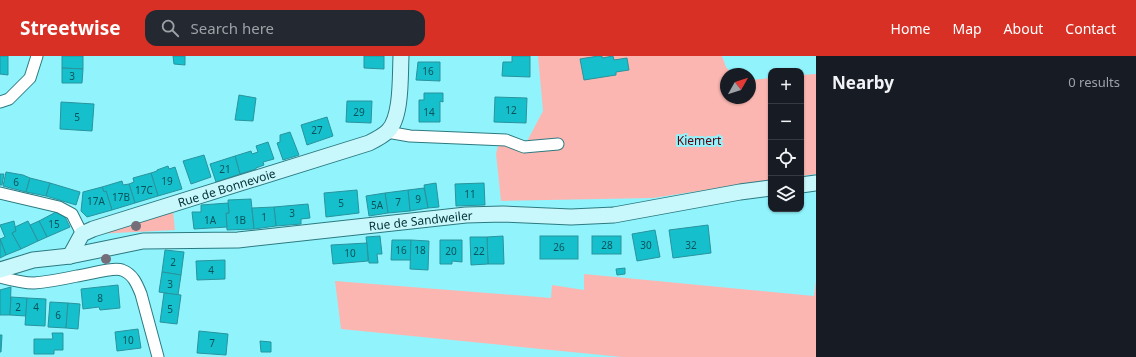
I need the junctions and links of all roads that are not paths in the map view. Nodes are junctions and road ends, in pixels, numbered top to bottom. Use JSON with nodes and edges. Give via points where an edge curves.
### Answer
{"nodes":[{"id":1,"x":37,"y":56,"type":"edge"},
{"id":2,"x":401,"y":56,"type":"edge"},
{"id":3,"x":0,"y":102,"type":"edge"},
{"id":4,"x":387,"y":132,"type":"junction"},
{"id":5,"x":558,"y":144,"type":"dead end"},
{"id":6,"x":816,"y":183,"type":"edge"},
{"id":7,"x":804,"y":185,"type":"edge"},
{"id":8,"x":768,"y":188,"type":"edge"},
{"id":9,"x":0,"y":193,"type":"edge"},
{"id":10,"x":82,"y":234,"type":"junction"},
{"id":11,"x":70,"y":256,"type":"junction"},
{"id":12,"x":0,"y":270,"type":"edge"},
{"id":13,"x":0,"y":277,"type":"edge"},
{"id":14,"x":158,"y":357,"type":"edge"}],
"edges":[{"from":1,"to":3,"type":"street","via":[[30,78],[10,98]]},
{"from":2,"to":4,"type":"main road","name":"Rue de Bonnevoie","via":[[398,111]]},
{"from":4,"to":5,"type":"street","via":[[410,136],[506,140],[524,147]]},
{"from":4,"to":10,"type":"main road","name":"Rue de Bonnevoie","via":[[369,143]]},
{"from":6,"to":7,"type":"main road"},
{"from":8,"to":11,"type":"main road","name":"Rue de Sandweiler","via":[[614,215],[452,215],[238,240],[143,241]]},
{"from":9,"to":10,"type":"street","via":[[59,207],[72,214]]},
{"from":10,"to":11,"type":"main road"},
{"from":11,"to":12,"type":"main road","via":[[33,260]]},
{"from":13,"to":14,"type":"street","via":[[33,283],[122,270],[132,276],[138,286]]}]}
